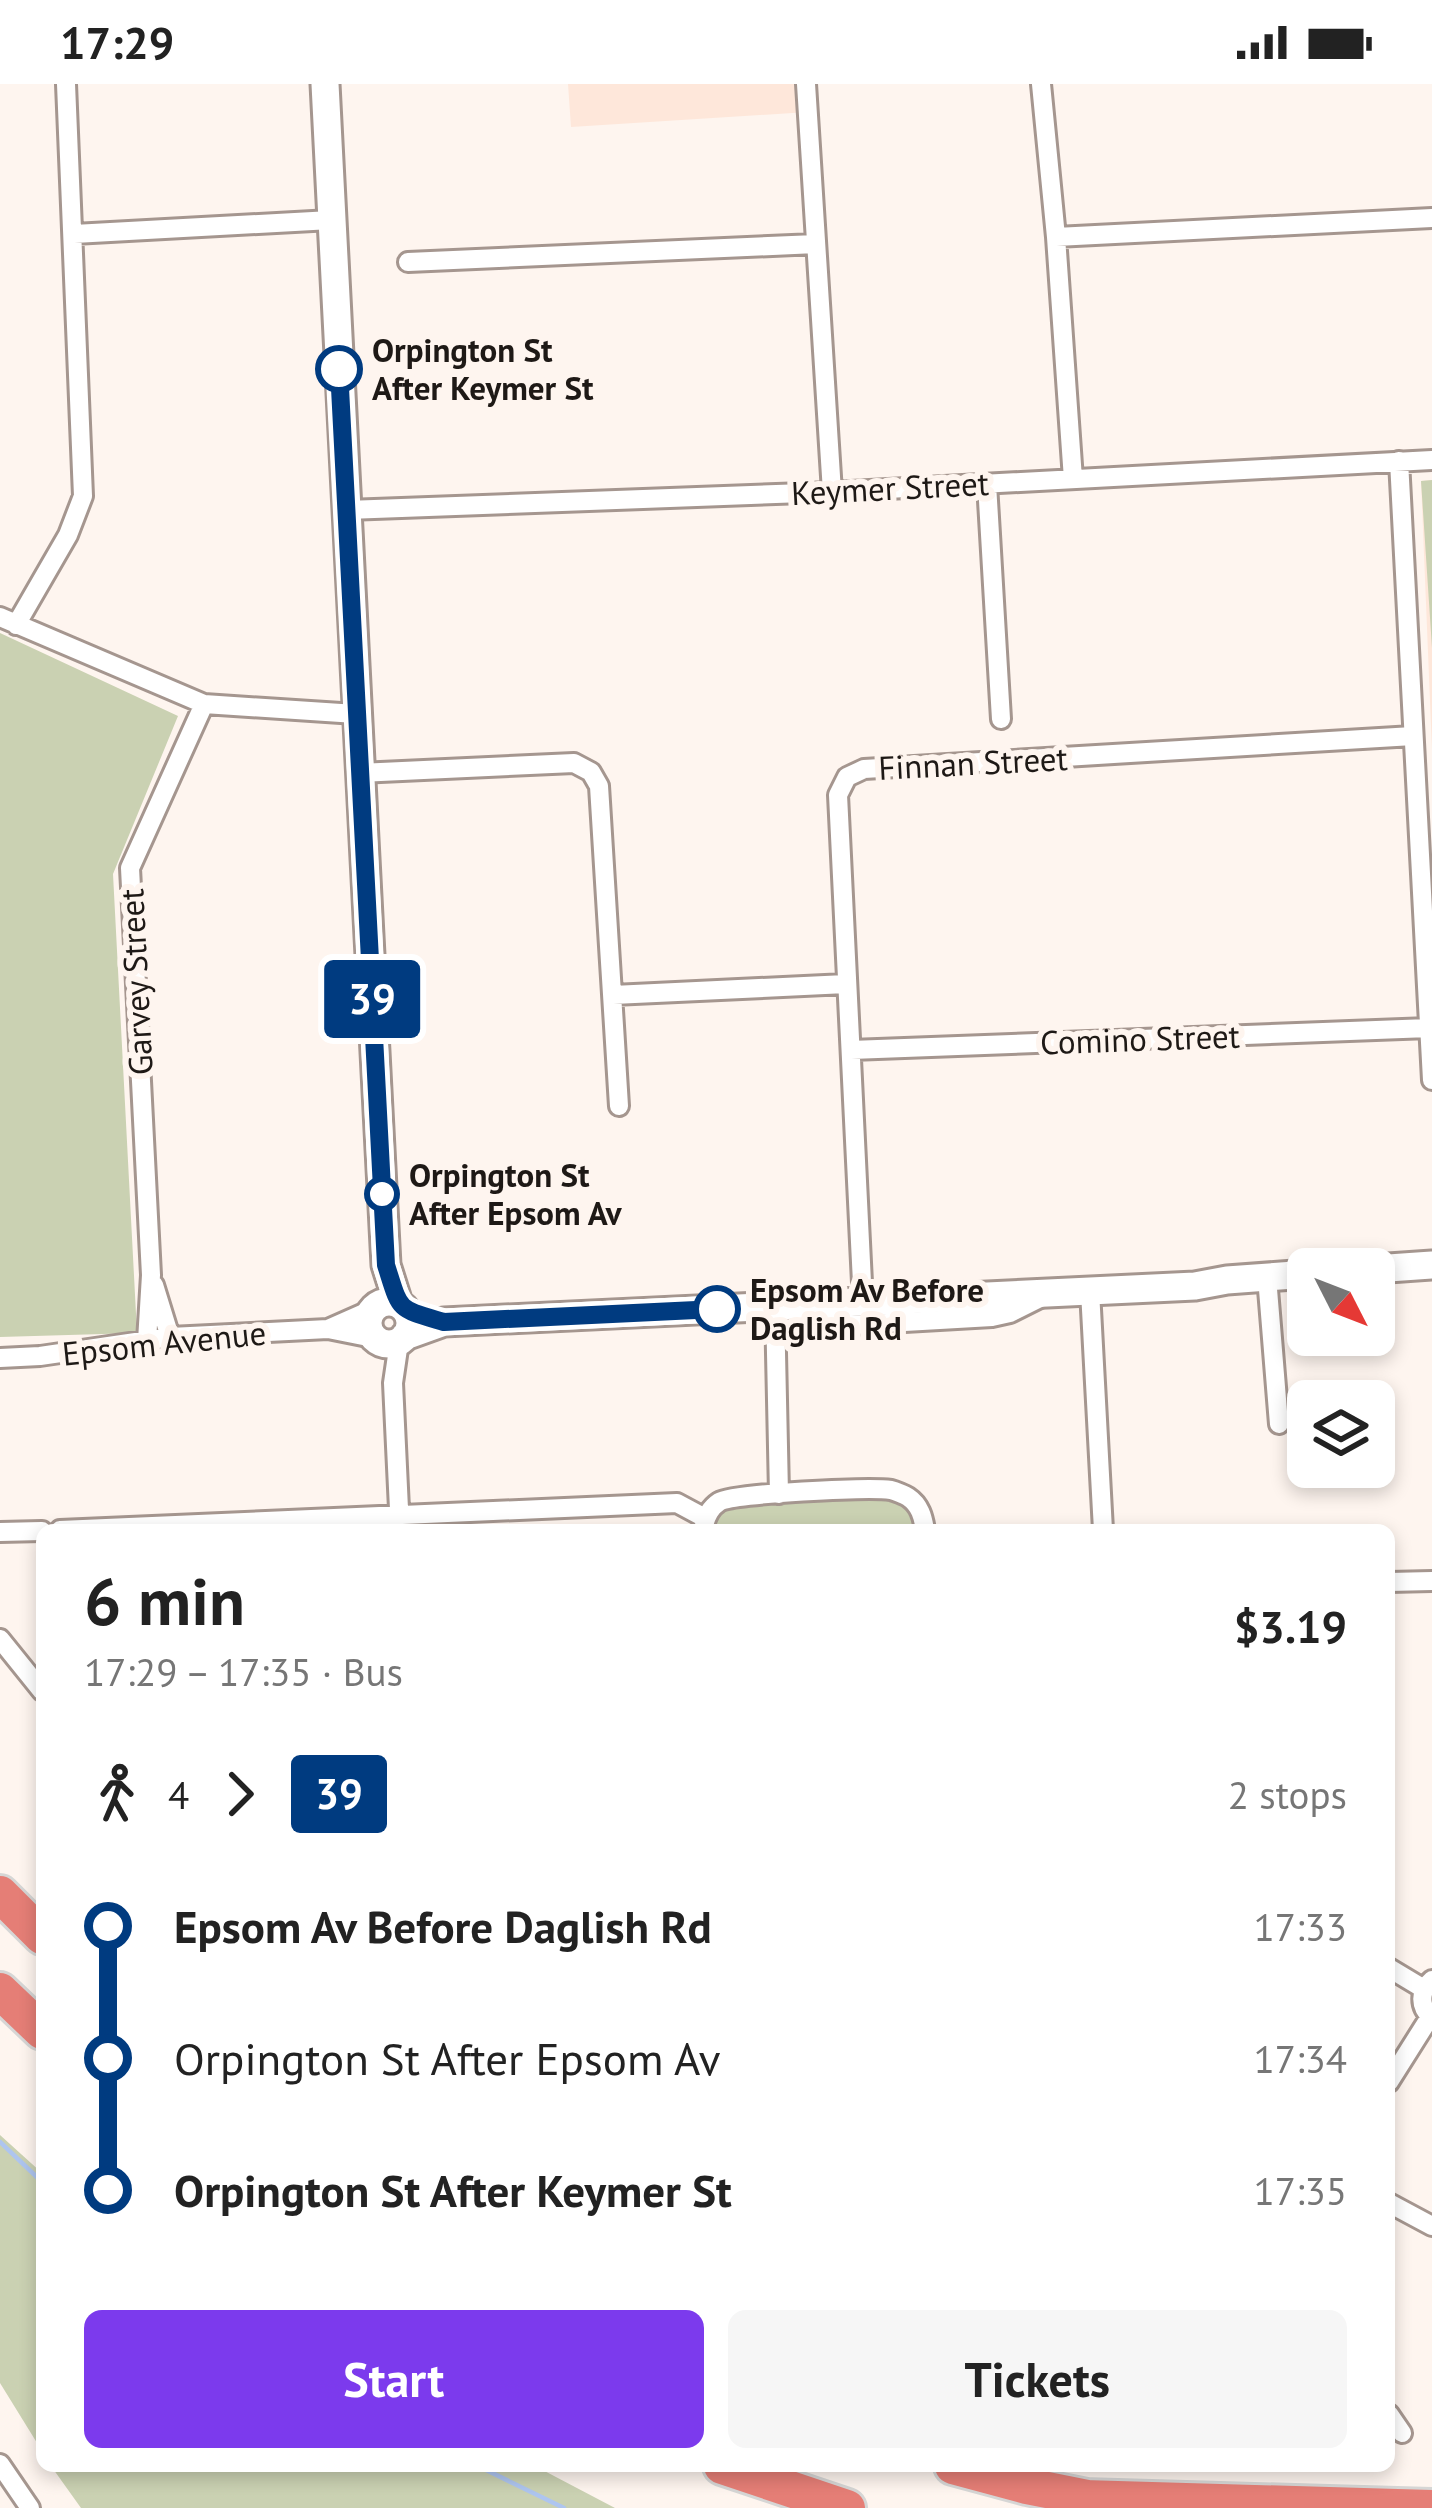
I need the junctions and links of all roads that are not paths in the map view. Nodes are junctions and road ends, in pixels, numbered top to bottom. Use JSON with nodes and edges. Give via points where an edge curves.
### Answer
{"nodes":[{"id":1,"x":66,"y":84,"type":"edge"},
{"id":2,"x":325,"y":84,"type":"edge"},
{"id":3,"x":806,"y":84,"type":"edge"},
{"id":4,"x":1041,"y":84,"type":"edge"},
{"id":5,"x":1432,"y":218,"type":"edge"},
{"id":6,"x":331,"y":220,"type":"junction"},
{"id":7,"x":74,"y":234,"type":"junction"},
{"id":8,"x":1056,"y":237,"type":"junction"},
{"id":9,"x":816,"y":244,"type":"junction"},
{"id":10,"x":408,"y":262,"type":"dead end"},
{"id":11,"x":1432,"y":460,"type":"edge"},
{"id":12,"x":1399,"y":461,"type":"junction"},
{"id":13,"x":1072,"y":479,"type":"junction"},
{"id":14,"x":987,"y":484,"type":"junction"},
{"id":15,"x":832,"y":492,"type":"junction"},
{"id":16,"x":347,"y":510,"type":"junction"},
{"id":17,"x":8,"y":621,"type":"edge"},
{"id":18,"x":204,"y":704,"type":"junction"},
{"id":19,"x":356,"y":714,"type":"junction"},
{"id":20,"x":1001,"y":719,"type":"dead end"},
{"id":21,"x":1413,"y":736,"type":"junction"},
{"id":22,"x":359,"y":772,"type":"junction"},
{"id":23,"x":846,"y":984,"type":"junction"},
{"id":24,"x":613,"y":995,"type":"junction"},
{"id":25,"x":1429,"y":1028,"type":"junction"},
{"id":26,"x":851,"y":1050,"type":"junction"},
{"id":27,"x":1432,"y":1080,"type":"edge"},
{"id":28,"x":620,"y":1106,"type":"dead end"},
{"id":29,"x":1432,"y":1265,"type":"edge"},
{"id":30,"x":1395,"y":1268,"type":"edge"},
{"id":31,"x":151,"y":1275,"type":"junction"},
{"id":32,"x":1287,"y":1279,"type":"edge"},
{"id":33,"x":1432,"y":1281,"type":"edge"},
{"id":34,"x":1395,"y":1283,"type":"edge"},
{"id":35,"x":1268,"y":1284,"type":"junction"},
{"id":36,"x":1287,"y":1286,"type":"edge"},
{"id":37,"x":1090,"y":1291,"type":"junction"},
{"id":38,"x":1052,"y":1293,"type":"junction"},
{"id":39,"x":863,"y":1303,"type":"junction"},
{"id":40,"x":808,"y":1305,"type":"junction"},
{"id":41,"x":775,"y":1306,"type":"junction"},
{"id":42,"x":389,"y":1323,"type":"junction"},
{"id":43,"x":170,"y":1337,"type":"junction"},
{"id":44,"x":147,"y":1341,"type":"junction"},
{"id":45,"x":0,"y":1358,"type":"edge"},
{"id":46,"x":1279,"y":1424,"type":"dead end"},
{"id":47,"x":779,"y":1494,"type":"junction"},
{"id":48,"x":400,"y":1523,"type":"edge"},
{"id":49,"x":351,"y":1524,"type":"edge"},
{"id":50,"x":704,"y":1524,"type":"edge"},
{"id":51,"x":924,"y":1524,"type":"edge"},
{"id":52,"x":1103,"y":1524,"type":"edge"},
{"id":53,"x":36,"y":1531,"type":"edge"},
{"id":54,"x":0,"y":1532,"type":"edge"},
{"id":55,"x":1432,"y":1581,"type":"edge"},
{"id":56,"x":1395,"y":1582,"type":"edge"},
{"id":57,"x":0,"y":1639,"type":"edge"},
{"id":58,"x":36,"y":1684,"type":"edge"},
{"id":59,"x":0,"y":1894,"type":"edge"},
{"id":60,"x":36,"y":1930,"type":"edge"},
{"id":61,"x":1395,"y":1970,"type":"edge"},
{"id":62,"x":1428,"y":1984,"type":"edge"},
{"id":63,"x":0,"y":1991,"type":"edge"},
{"id":64,"x":1431,"y":2018,"type":"edge"},
{"id":65,"x":36,"y":2025,"type":"edge"},
{"id":66,"x":1395,"y":2073,"type":"edge"},
{"id":67,"x":1395,"y":2206,"type":"edge"},
{"id":68,"x":1432,"y":2226,"type":"edge"},
{"id":69,"x":1395,"y":2423,"type":"edge"},
{"id":70,"x":1402,"y":2433,"type":"dead end"},
{"id":71,"x":0,"y":2464,"type":"edge"},
{"id":72,"x":740,"y":2472,"type":"edge"},
{"id":73,"x":977,"y":2472,"type":"edge"},
{"id":74,"x":1083,"y":2498,"type":"junction"},
{"id":75,"x":30,"y":2508,"type":"edge"},
{"id":76,"x":847,"y":2508,"type":"edge"},
{"id":77,"x":1139,"y":2508,"type":"edge"},
{"id":78,"x":1432,"y":2508,"type":"edge"}],
"edges":[{"from":1,"to":7,"type":"street"},
{"from":2,"to":6,"type":"street"},
{"from":3,"to":9,"type":"street"},
{"from":4,"to":8,"type":"street"},
{"from":5,"to":8,"type":"street"},
{"from":6,"to":7,"type":"street"},
{"from":6,"to":16,"type":"street"},
{"from":7,"to":17,"type":"street","via":[[83,496],[68,535]]},
{"from":8,"to":13,"type":"street"},
{"from":9,"to":10,"type":"street"},
{"from":9,"to":15,"type":"street"},
{"from":11,"to":12,"type":"street","name":"Keymer Street"},
{"from":12,"to":13,"type":"street","name":"Keymer Street"},
{"from":12,"to":21,"type":"street"},
{"from":13,"to":14,"type":"street","name":"Keymer Street"},
{"from":14,"to":15,"type":"street","name":"Keymer Street"},
{"from":14,"to":20,"type":"street"},
{"from":15,"to":16,"type":"street","name":"Keymer Street"},
{"from":16,"to":19,"type":"street"},
{"from":17,"to":18,"type":"street"},
{"from":18,"to":19,"type":"street"},
{"from":18,"to":31,"type":"street","name":"Garvey Street","via":[[130,868]]},
{"from":19,"to":22,"type":"street"},
{"from":21,"to":23,"type":"street","name":"Finnan Street","via":[[864,769],[847,777],[838,795]]},
{"from":21,"to":25,"type":"street"},
{"from":22,"to":24,"type":"street","via":[[574,763],[591,772],[599,786]]},
{"from":22,"to":42,"type":"street"},
{"from":23,"to":24,"type":"street"},
{"from":23,"to":26,"type":"street","name":"Finnan Street"},
{"from":24,"to":28,"type":"street"},
{"from":25,"to":26,"type":"street","name":"Comino Street"},
{"from":25,"to":27,"type":"street"},
{"from":26,"to":39,"type":"street","name":"Finnan Street"},
{"from":29,"to":30,"type":"street"},
{"from":31,"to":43,"type":"street","name":"Garvey Street"},
{"from":31,"to":44,"type":"street","name":"Garvey Street"},
{"from":32,"to":35,"type":"street","name":"Epsom Avenue"},
{"from":33,"to":34,"type":"street"},
{"from":35,"to":36,"type":"street","name":"Epsom Avenue"},
{"from":35,"to":37,"type":"street","name":"Epsom Avenue"},
{"from":35,"to":46,"type":"street"},
{"from":37,"to":38,"type":"street","name":"Epsom Avenue"},
{"from":37,"to":52,"type":"street"},
{"from":38,"to":39,"type":"street","name":"Epsom Avenue"},
{"from":38,"to":40,"type":"street","via":[[992,1317],[852,1325]]},
{"from":39,"to":40,"type":"street","name":"Epsom Avenue"},
{"from":40,"to":41,"type":"street","name":"Epsom Avenue"},
{"from":41,"to":42,"type":"street","name":"Epsom Avenue"},
{"from":41,"to":47,"type":"street"},
{"from":42,"to":43,"type":"street","name":"Epsom Avenue"},
{"from":42,"to":48,"type":"street"},
{"from":43,"to":44,"type":"street","name":"Epsom Avenue"},
{"from":44,"to":45,"type":"street","name":"Epsom Avenue"},
{"from":47,"to":50,"type":"street","via":[[725,1499]]},
{"from":47,"to":51,"type":"street","via":[[890,1490],[912,1499]]},
{"from":48,"to":49,"type":"street"},
{"from":48,"to":50,"type":"street","via":[[677,1503]]},
{"from":53,"to":54,"type":"street"},
{"from":55,"to":56,"type":"street"},
{"from":57,"to":58,"type":"street"},
{"from":59,"to":60,"type":"highway"},
{"from":61,"to":62,"type":"street"},
{"from":62,"to":64,"type":"street","via":[[1421,2001]]},
{"from":63,"to":65,"type":"highway"},
{"from":64,"to":66,"type":"street"},
{"from":67,"to":68,"type":"street"},
{"from":69,"to":70,"type":"street"},
{"from":71,"to":75,"type":"street"},
{"from":72,"to":76,"type":"highway"},
{"from":73,"to":74,"type":"highway"},
{"from":74,"to":77,"type":"highway"},
{"from":74,"to":78,"type":"highway"}]}
